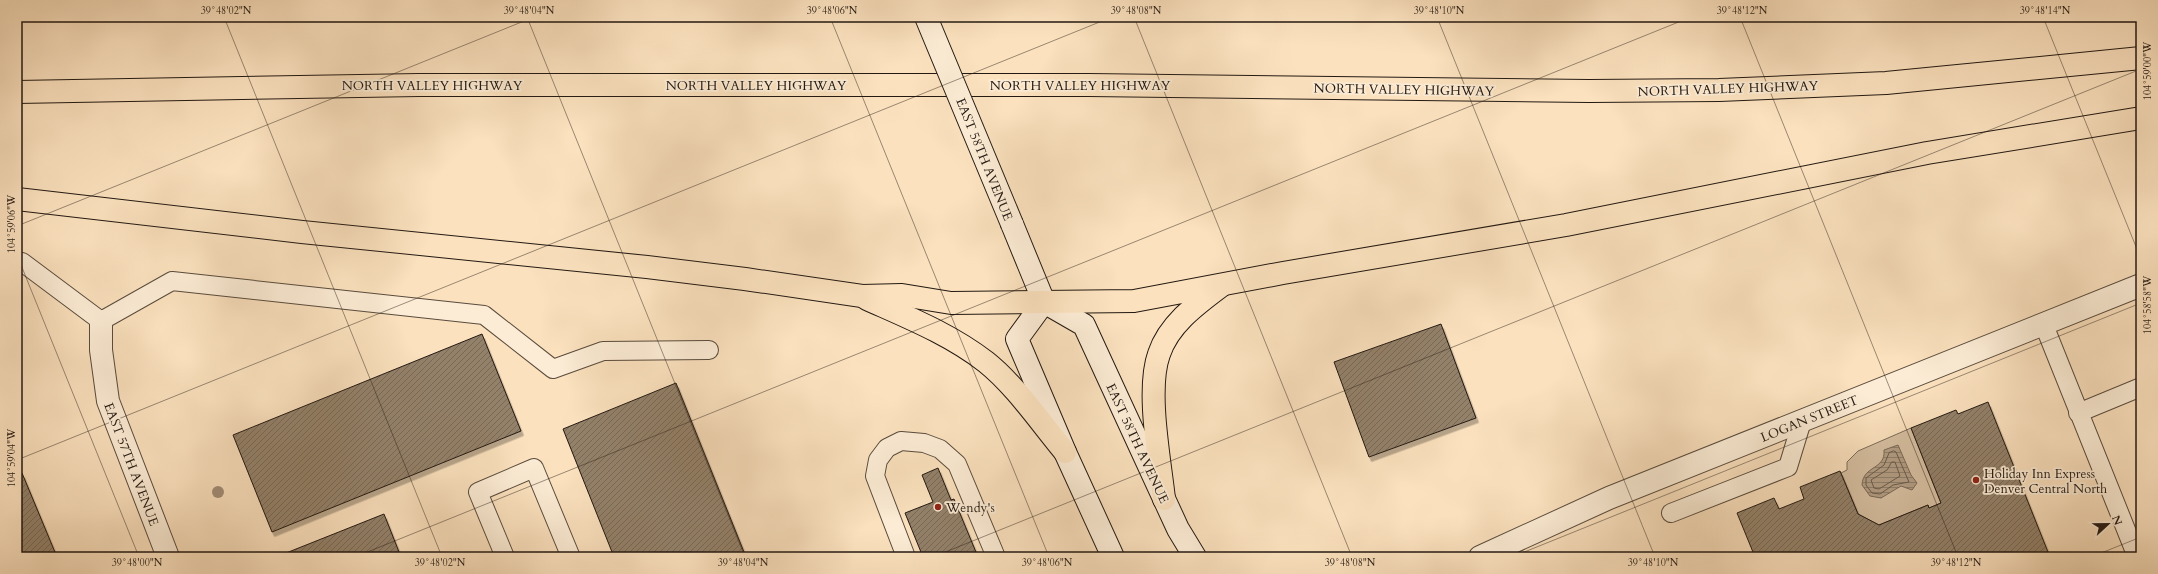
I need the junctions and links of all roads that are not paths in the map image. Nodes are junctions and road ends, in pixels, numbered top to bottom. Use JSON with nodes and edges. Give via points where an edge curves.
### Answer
{"nodes":[{"id":1,"x":926,"y":17,"type":"edge"},
{"id":2,"x":2141,"y":58,"type":"edge"},
{"id":3,"x":17,"y":92,"type":"edge"},
{"id":4,"x":2141,"y":118,"type":"edge"},
{"id":5,"x":17,"y":199,"type":"edge"},
{"id":6,"x":17,"y":261,"type":"edge"},
{"id":7,"x":1226,"y":283,"type":"junction"},
{"id":8,"x":2141,"y":285,"type":"edge"},
{"id":9,"x":862,"y":296,"type":"junction"},
{"id":10,"x":1044,"y":302,"type":"junction"},
{"id":11,"x":101,"y":321,"type":"junction"},
{"id":12,"x":2044,"y":325,"type":"junction"},
{"id":13,"x":709,"y":350,"type":"dead end"},
{"id":14,"x":2141,"y":387,"type":"edge"},
{"id":15,"x":2078,"y":413,"type":"junction"},
{"id":16,"x":1802,"y":422,"type":"junction"},
{"id":17,"x":1064,"y":452,"type":"junction"},
{"id":18,"x":1164,"y":499,"type":"junction"},
{"id":19,"x":1671,"y":514,"type":"dead end"},
{"id":20,"x":168,"y":557,"type":"edge"},
{"id":21,"x":505,"y":557,"type":"edge"},
{"id":22,"x":566,"y":557,"type":"edge"},
{"id":23,"x":906,"y":557,"type":"edge"},
{"id":24,"x":996,"y":557,"type":"edge"},
{"id":25,"x":1113,"y":557,"type":"edge"},
{"id":26,"x":1195,"y":557,"type":"edge"},
{"id":27,"x":1480,"y":557,"type":"edge"},
{"id":28,"x":2137,"y":557,"type":"edge"}],
"edges":[{"from":1,"to":10,"type":"street","name":"EAST 58TH AVENUE","bridge":true},
{"from":2,"to":3,"type":"highway","name":"NORTH VALLEY HIGHWAY","via":[[1886,83],[1719,90],[1589,91],[1089,85],[419,85]]},
{"from":4,"to":7,"type":"highway","via":[[1927,153],[1559,226]]},
{"from":5,"to":9,"type":"highway","via":[[302,232],[647,267]]},
{"from":6,"to":11,"type":"lane","via":[[22,262]]},
{"from":7,"to":10,"type":"highway","via":[[1134,301]]},
{"from":7,"to":18,"type":"highway","via":[[1184,316],[1158,355],[1153,393]]},
{"from":8,"to":12,"type":"street","name":"LOGAN STREET"},
{"from":9,"to":10,"type":"highway","via":[[902,295],[951,303]]},
{"from":9,"to":17,"type":"highway","via":[[940,333],[986,362],[1002,377]]},
{"from":10,"to":17,"type":"street","via":[[1018,339]]},
{"from":10,"to":18,"type":"street","name":"EAST 58TH AVENUE","via":[[1084,325]]},
{"from":11,"to":13,"type":"lane","via":[[172,281],[484,315],[553,369],[603,351]]},
{"from":11,"to":20,"type":"street","name":"EAST 57TH AVENUE","via":[[101,350],[108,401]]},
{"from":12,"to":15,"type":"lane"},
{"from":12,"to":16,"type":"street","name":"LOGAN STREET"},
{"from":14,"to":15,"type":"lane"},
{"from":15,"to":28,"type":"lane"},
{"from":16,"to":19,"type":"lane","via":[[1788,467]]},
{"from":16,"to":27,"type":"street","name":"LOGAN STREET","via":[[1609,498]]},
{"from":17,"to":25,"type":"street"},
{"from":18,"to":26,"type":"street","name":"EAST 58TH AVENUE"},
{"from":21,"to":22,"type":"lane","via":[[478,492],[534,468],[570,555]]},
{"from":23,"to":24,"type":"lane","via":[[875,476],[878,460],[887,448],[901,441],[924,443],[940,449],[957,464]]}]}
